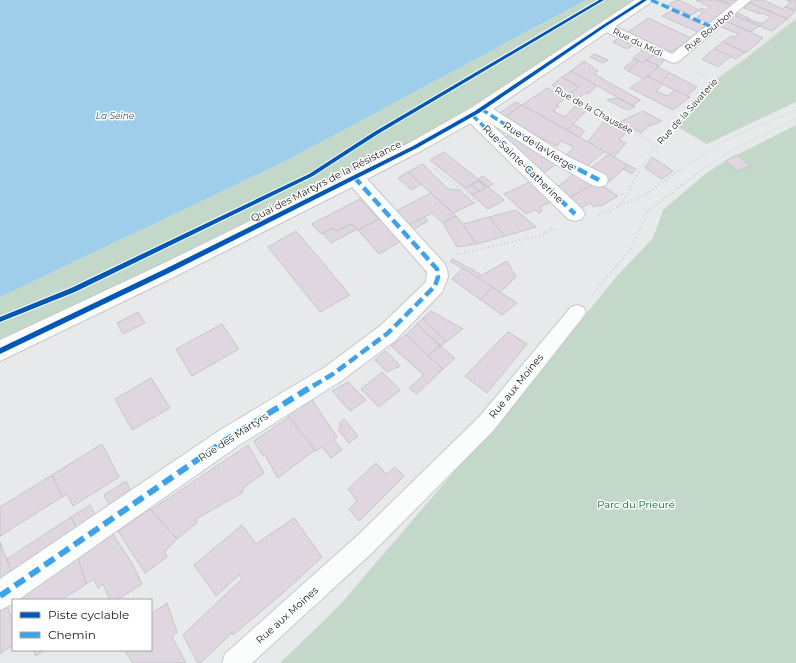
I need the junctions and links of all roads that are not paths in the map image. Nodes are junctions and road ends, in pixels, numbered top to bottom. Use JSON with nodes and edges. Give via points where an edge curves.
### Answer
{"nodes":[{"id":1,"x":645,"y":0,"type":"edge"},
{"id":2,"x":745,"y":0,"type":"edge"},
{"id":3,"x":604,"y":26,"type":"junction"},
{"id":4,"x":673,"y":59,"type":"joint"},
{"id":5,"x":476,"y":112,"type":"junction"},
{"id":6,"x":354,"y":177,"type":"junction"},
{"id":7,"x":599,"y":180,"type":"dead end"},
{"id":8,"x":575,"y":214,"type":"dead end"},
{"id":9,"x":577,"y":312,"type":"road end"},
{"id":10,"x":0,"y":351,"type":"edge"},
{"id":11,"x":0,"y":596,"type":"edge"},
{"id":12,"x":234,"y":663,"type":"edge"}],
"edges":[{"from":1,"to":3,"type":"street","name":"Quai des Martyrs de la Résistance"},
{"from":2,"to":4,"type":"lane","name":"Rue Bourbon"},
{"from":3,"to":4,"type":"lane","name":"Rue du Midi"},
{"from":3,"to":5,"type":"street","name":"Quai des Martyrs de la Résistance"},
{"from":5,"to":6,"type":"street","name":"Quai des Martyrs de la Résistance","via":[[410,150]]},
{"from":5,"to":7,"type":"street","name":"Rue de la Vierge"},
{"from":5,"to":8,"type":"street","name":"Rue Sainte-Catherine"},
{"from":6,"to":10,"type":"street","name":"Quai des Martyrs de la Résistance","via":[[168,271]]},
{"from":6,"to":11,"type":"street","name":"Rue des Martyrs","via":[[437,269],[435,286],[388,333],[333,374],[229,438]]},
{"from":9,"to":12,"type":"lane","name":"Rue aux Moines","via":[[486,424],[365,544]]}]}
